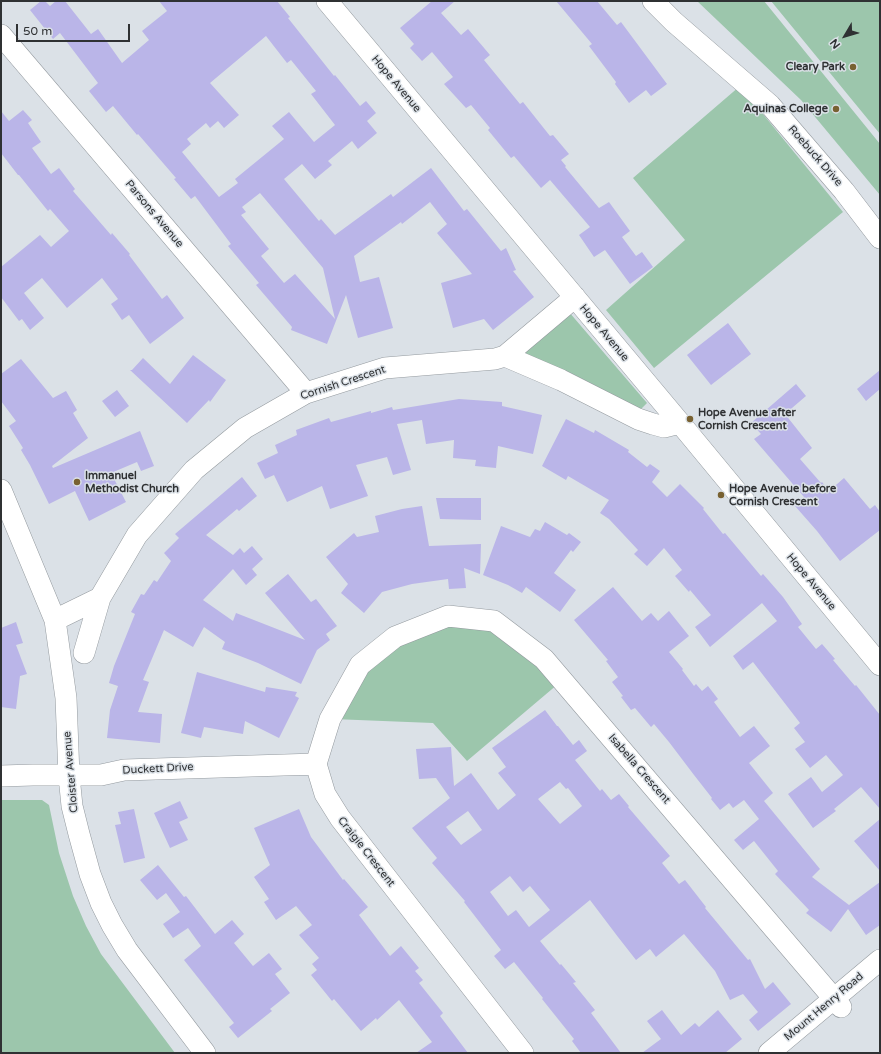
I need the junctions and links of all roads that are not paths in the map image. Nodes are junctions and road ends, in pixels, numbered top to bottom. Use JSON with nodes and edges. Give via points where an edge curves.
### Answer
{"nodes":[{"id":1,"x":327,"y":1,"type":"edge"},
{"id":2,"x":653,"y":1,"type":"edge"},
{"id":3,"x":1,"y":35,"type":"edge"},
{"id":4,"x":880,"y":238,"type":"edge"},
{"id":5,"x":575,"y":297,"type":"junction"},
{"id":6,"x":505,"y":356,"type":"junction"},
{"id":7,"x":306,"y":393,"type":"junction"},
{"id":8,"x":680,"y":424,"type":"junction"},
{"id":9,"x":1,"y":490,"type":"edge"},
{"id":10,"x":100,"y":598,"type":"junction"},
{"id":11,"x":55,"y":620,"type":"junction"},
{"id":12,"x":84,"y":653,"type":"dead end"},
{"id":13,"x":880,"y":665,"type":"edge"},
{"id":14,"x":316,"y":764,"type":"junction"},
{"id":15,"x":1,"y":776,"type":"edge"},
{"id":16,"x":69,"y":776,"type":"junction"},
{"id":17,"x":880,"y":960,"type":"edge"},
{"id":18,"x":880,"y":975,"type":"edge"},
{"id":19,"x":838,"y":1002,"type":"junction"},
{"id":20,"x":205,"y":1053,"type":"edge"},
{"id":21,"x":523,"y":1053,"type":"edge"},
{"id":22,"x":769,"y":1053,"type":"edge"},
{"id":23,"x":787,"y":1053,"type":"edge"}],
"edges":[{"from":1,"to":5,"type":"street","name":"Hope Avenue"},
{"from":2,"to":4,"type":"street","name":"Roebuck Drive","via":[[770,105],[844,191]]},
{"from":3,"to":7,"type":"street","name":"Parsons Avenue"},
{"from":5,"to":6,"type":"street","name":"Cornish Crescent"},
{"from":5,"to":8,"type":"street","name":"Hope Avenue"},
{"from":6,"to":7,"type":"street","name":"Cornish Crescent","via":[[385,368]]},
{"from":6,"to":8,"type":"street","via":[[638,419],[664,426]]},
{"from":7,"to":10,"type":"street","name":"Cornish Crescent","via":[[245,428],[194,470],[137,535]]},
{"from":8,"to":13,"type":"street","name":"Hope Avenue"},
{"from":9,"to":11,"type":"street","name":"Cloister Avenue"},
{"from":10,"to":11,"type":"street"},
{"from":10,"to":12,"type":"street","name":"Cornish Crescent"},
{"from":11,"to":16,"type":"street","name":"Cloister Avenue","via":[[66,698]]},
{"from":14,"to":16,"type":"street","name":"Duckett Drive","via":[[124,770],[101,775]]},
{"from":14,"to":19,"type":"street","name":"Isabella Crescent","via":[[330,719],[360,665],[394,637],[448,616],[494,621],[544,659]]},
{"from":14,"to":21,"type":"street","name":"Craigie Crescent","via":[[325,794],[340,818]]},
{"from":15,"to":16,"type":"street","name":"Duckett Drive"},
{"from":16,"to":20,"type":"street","name":"Cloister Avenue","via":[[72,806],[90,874],[101,903],[127,950]]},
{"from":17,"to":19,"type":"street","name":"Mount Henry Road"},
{"from":18,"to":19,"type":"street","name":"Mount Henry Road"},
{"from":19,"to":22,"type":"street","name":"Mount Henry Road"},
{"from":19,"to":23,"type":"street","name":"Mount Henry Road"}]}
